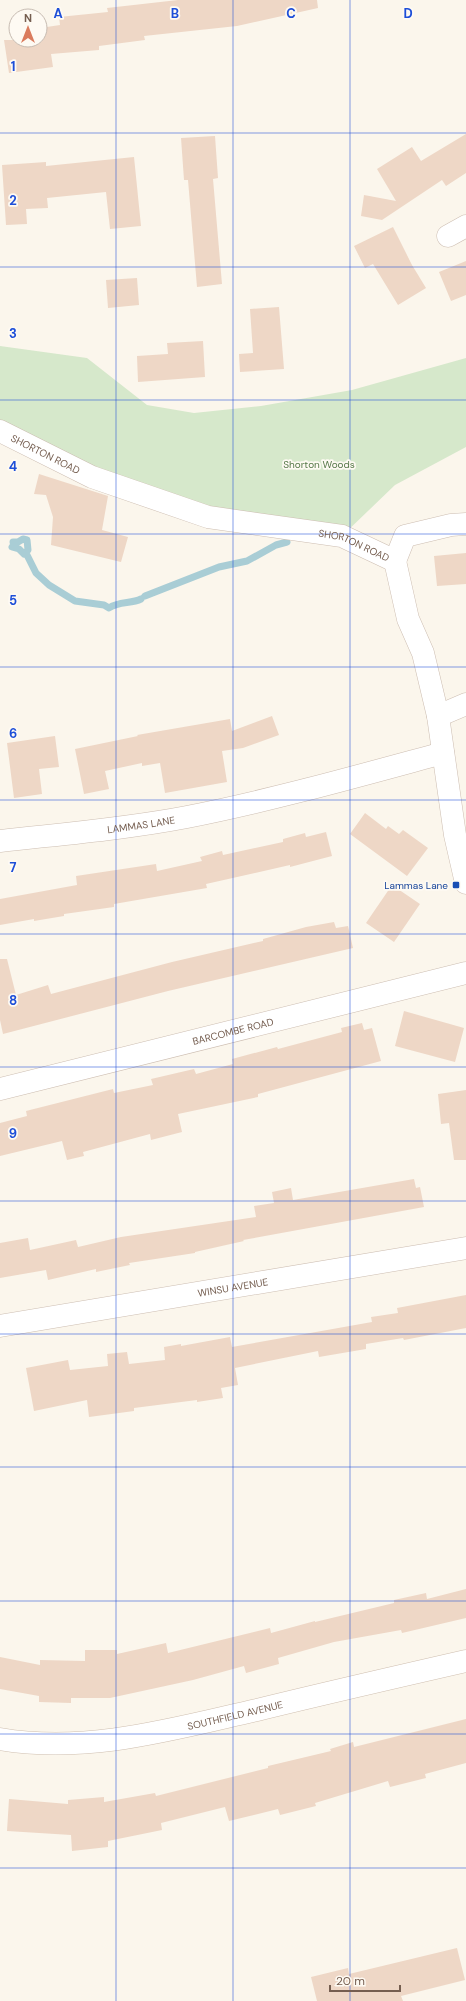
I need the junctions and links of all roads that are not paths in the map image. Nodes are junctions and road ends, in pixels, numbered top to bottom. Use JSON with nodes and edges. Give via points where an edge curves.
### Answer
{"nodes":[{"id":1,"x":0,"y":431,"type":"edge"},
{"id":2,"x":466,"y":524,"type":"edge"},
{"id":3,"x":395,"y":561,"type":"junction"},
{"id":4,"x":466,"y":704,"type":"edge"},
{"id":5,"x":438,"y":716,"type":"junction"},
{"id":6,"x":443,"y":753,"type":"junction"},
{"id":7,"x":0,"y":841,"type":"edge"},
{"id":8,"x":466,"y":883,"type":"edge"},
{"id":9,"x":466,"y":973,"type":"edge"},
{"id":10,"x":0,"y":1089,"type":"edge"},
{"id":11,"x":466,"y":1248,"type":"edge"},
{"id":12,"x":0,"y":1326,"type":"edge"},
{"id":13,"x":466,"y":1661,"type":"edge"},
{"id":14,"x":0,"y":1739,"type":"edge"}],
"edges":[{"from":1,"to":3,"type":"street","name":"SHORTON ROAD","via":[[92,476],[208,517],[342,536]]},
{"from":2,"to":3,"type":"street","via":[[405,536]]},
{"from":3,"to":5,"type":"street","name":"SHORTON ROAD","via":[[408,619],[423,654]]},
{"from":4,"to":5,"type":"street"},
{"from":5,"to":6,"type":"street","name":"SHORTON ROAD"},
{"from":6,"to":7,"type":"street","name":"LAMMAS LANE","via":[[187,817],[125,827]]},
{"from":6,"to":8,"type":"street","name":"SHORTON ROAD","via":[[455,835]]},
{"from":9,"to":10,"type":"street","name":"BARCOMBE ROAD"},
{"from":11,"to":12,"type":"street","name":"WINSU AVENUE"},
{"from":13,"to":14,"type":"street","name":"SOUTHFIELD AVENUE","via":[[194,1724],[104,1742],[59,1744]]}]}
